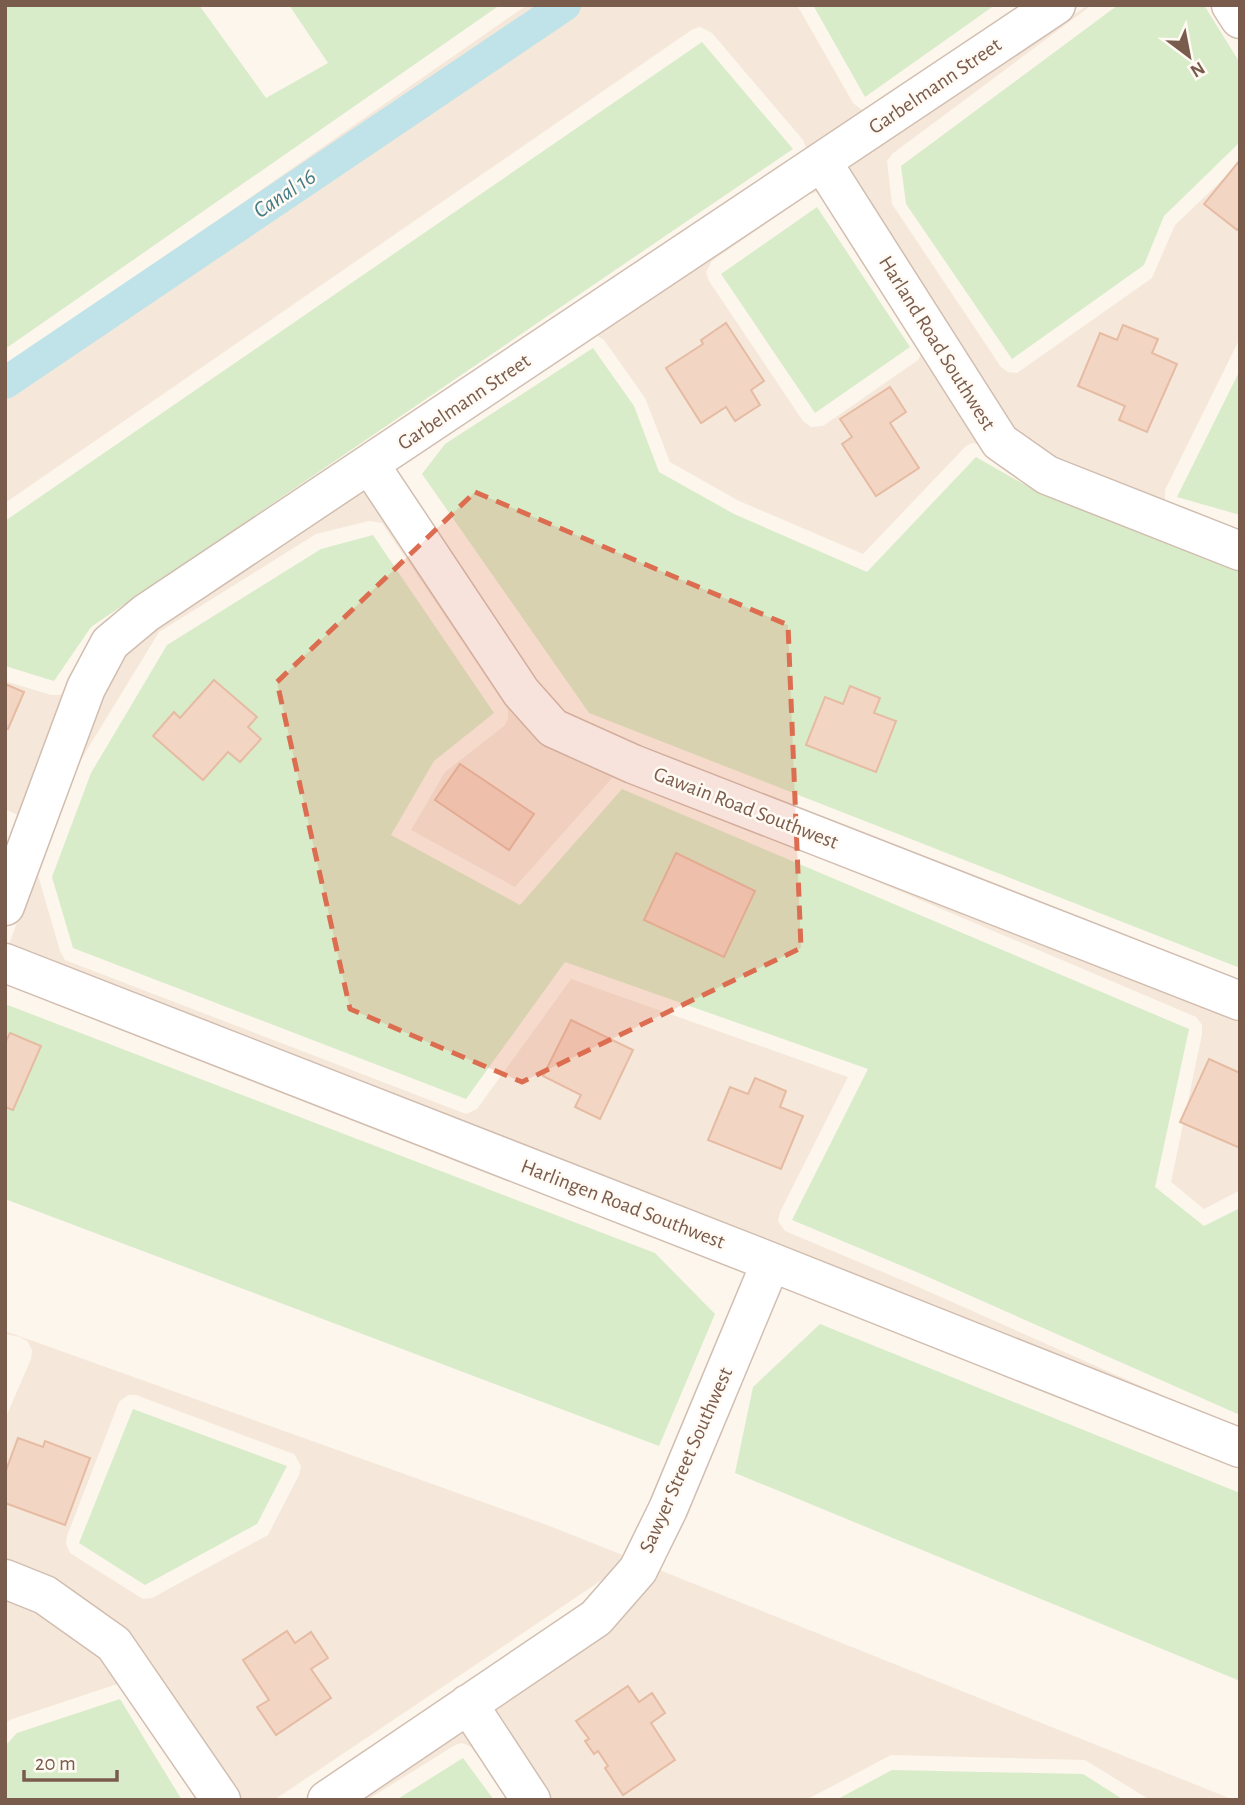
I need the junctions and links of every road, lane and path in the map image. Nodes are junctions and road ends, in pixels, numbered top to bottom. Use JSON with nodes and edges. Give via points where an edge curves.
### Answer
{"nodes":[{"id":1,"x":1056,"y":5,"type":"edge"},
{"id":2,"x":1231,"y":5,"type":"edge"},
{"id":3,"x":1240,"y":19,"type":"edge"},
{"id":4,"x":822,"y":162,"type":"junction"},
{"id":5,"x":370,"y":465,"type":"junction"},
{"id":6,"x":1240,"y":551,"type":"edge"},
{"id":7,"x":5,"y":906,"type":"edge"},
{"id":8,"x":5,"y":963,"type":"edge"},
{"id":9,"x":1240,"y":1001,"type":"edge"},
{"id":10,"x":771,"y":1262,"type":"junction"},
{"id":11,"x":1240,"y":1448,"type":"edge"},
{"id":12,"x":5,"y":1579,"type":"edge"},
{"id":13,"x":468,"y":1704,"type":"junction"},
{"id":14,"x":221,"y":1800,"type":"edge"},
{"id":15,"x":327,"y":1800,"type":"edge"},
{"id":16,"x":531,"y":1800,"type":"edge"}],
"edges":[{"from":1,"to":4,"type":"street","name":"Garbelmann Street"},
{"from":2,"to":3,"type":"street"},
{"from":4,"to":5,"type":"street","name":"Garbelmann Street"},
{"from":4,"to":6,"type":"street","name":"Harland Road Southwest","via":[[1000,442],[1047,475]]},
{"from":5,"to":7,"type":"street","name":"Garbelmann Street","via":[[146,613],[110,643],[86,688]]},
{"from":5,"to":9,"type":"street","name":"Gawain Road Southwest","via":[[521,692],[553,728],[633,764]]},
{"from":8,"to":10,"type":"street","name":"Harlingen Road Southwest"},
{"from":10,"to":11,"type":"street","name":"Harlingen Road Southwest"},
{"from":10,"to":13,"type":"street","name":"Sawyer Street Southwest","via":[[638,1570],[596,1618]]},
{"from":12,"to":14,"type":"street","via":[[45,1595],[114,1644]]},
{"from":13,"to":15,"type":"street","name":"Sawyer Street Southwest"},
{"from":13,"to":16,"type":"street"}]}
